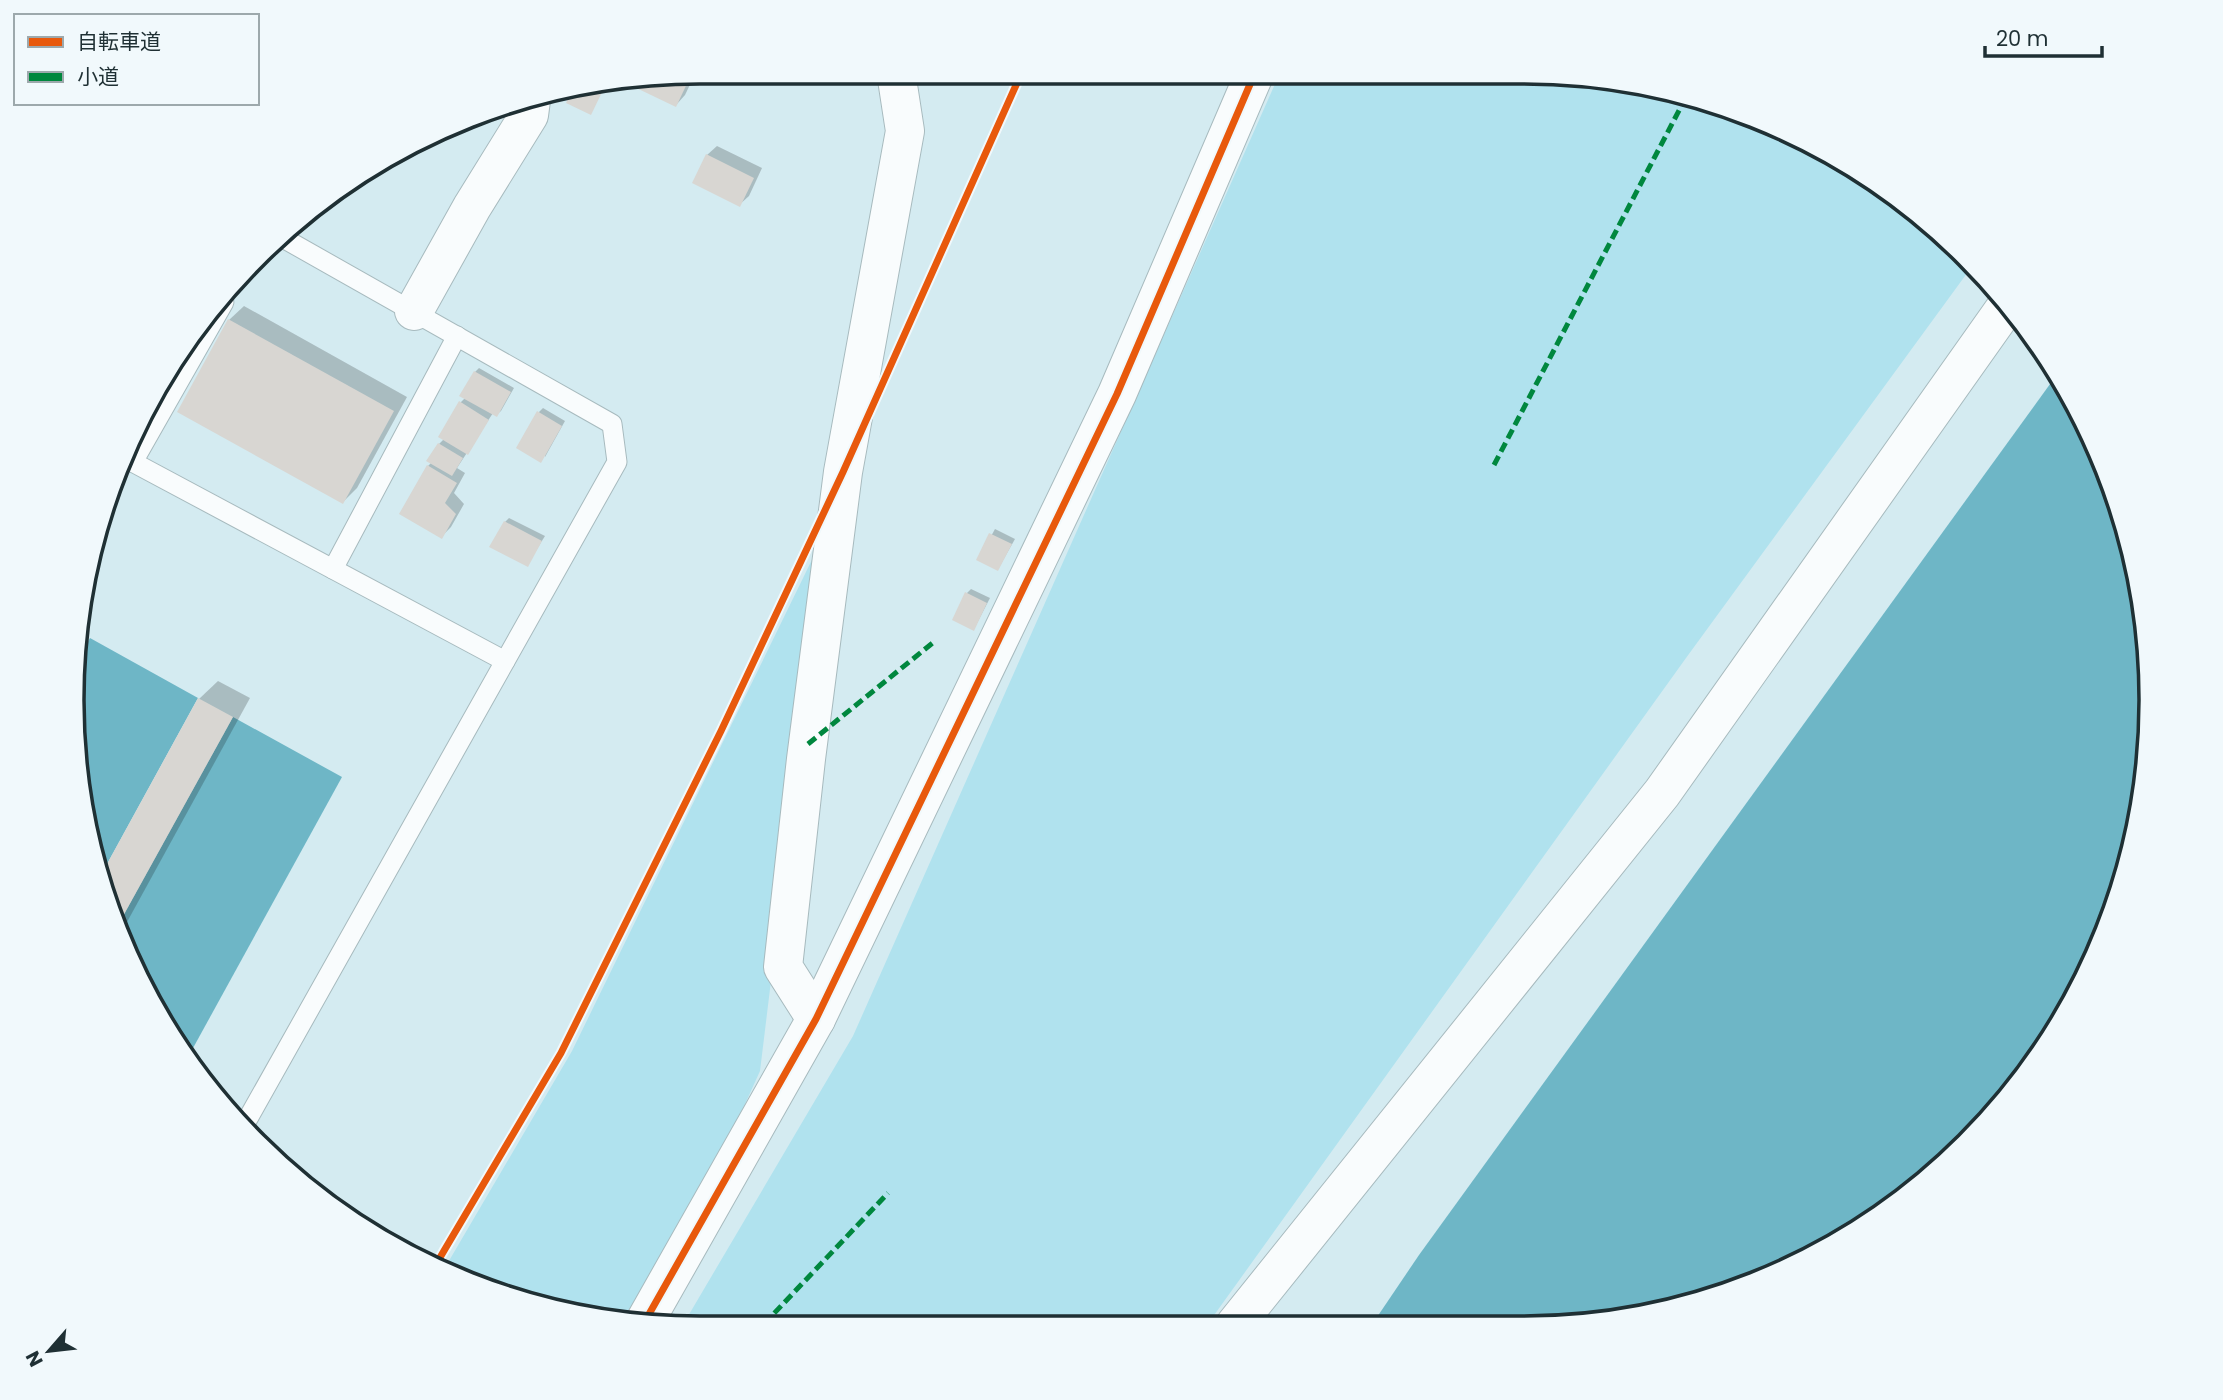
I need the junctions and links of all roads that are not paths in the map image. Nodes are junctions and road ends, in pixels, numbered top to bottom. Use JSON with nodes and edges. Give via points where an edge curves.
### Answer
{"nodes":[{"id":1,"x":898,"y":84,"type":"edge"},
{"id":2,"x":1250,"y":84,"type":"edge"},
{"id":3,"x":530,"y":108,"type":"edge"},
{"id":4,"x":289,"y":241,"type":"edge"},
{"id":5,"x":414,"y":311,"type":"junction"},
{"id":6,"x":2002,"y":313,"type":"edge"},
{"id":7,"x":205,"y":334,"type":"edge"},
{"id":8,"x":457,"y":336,"type":"junction"},
{"id":9,"x":147,"y":430,"type":"edge"},
{"id":10,"x":132,"y":462,"type":"edge"},
{"id":11,"x":333,"y":569,"type":"junction"},
{"id":12,"x":505,"y":661,"type":"junction"},
{"id":13,"x":816,"y":1019,"type":"junction"},
{"id":14,"x":248,"y":1118,"type":"edge"},
{"id":15,"x":649,"y":1314,"type":"edge"},
{"id":16,"x":1242,"y":1316,"type":"edge"}],
"edges":[{"from":1,"to":13,"type":"street","via":[[905,131],[843,472],[783,967]]},
{"from":2,"to":13,"type":"street","via":[[1117,394]]},
{"from":3,"to":5,"type":"street"},
{"from":4,"to":5,"type":"lane"},
{"from":5,"to":8,"type":"lane"},
{"from":6,"to":16,"type":"street","via":[[1662,793]]},
{"from":7,"to":9,"type":"lane"},
{"from":8,"to":11,"type":"lane"},
{"from":8,"to":12,"type":"lane","via":[[612,424],[617,462]]},
{"from":10,"to":11,"type":"lane"},
{"from":11,"to":12,"type":"lane"},
{"from":12,"to":14,"type":"lane"},
{"from":13,"to":15,"type":"street"}]}
